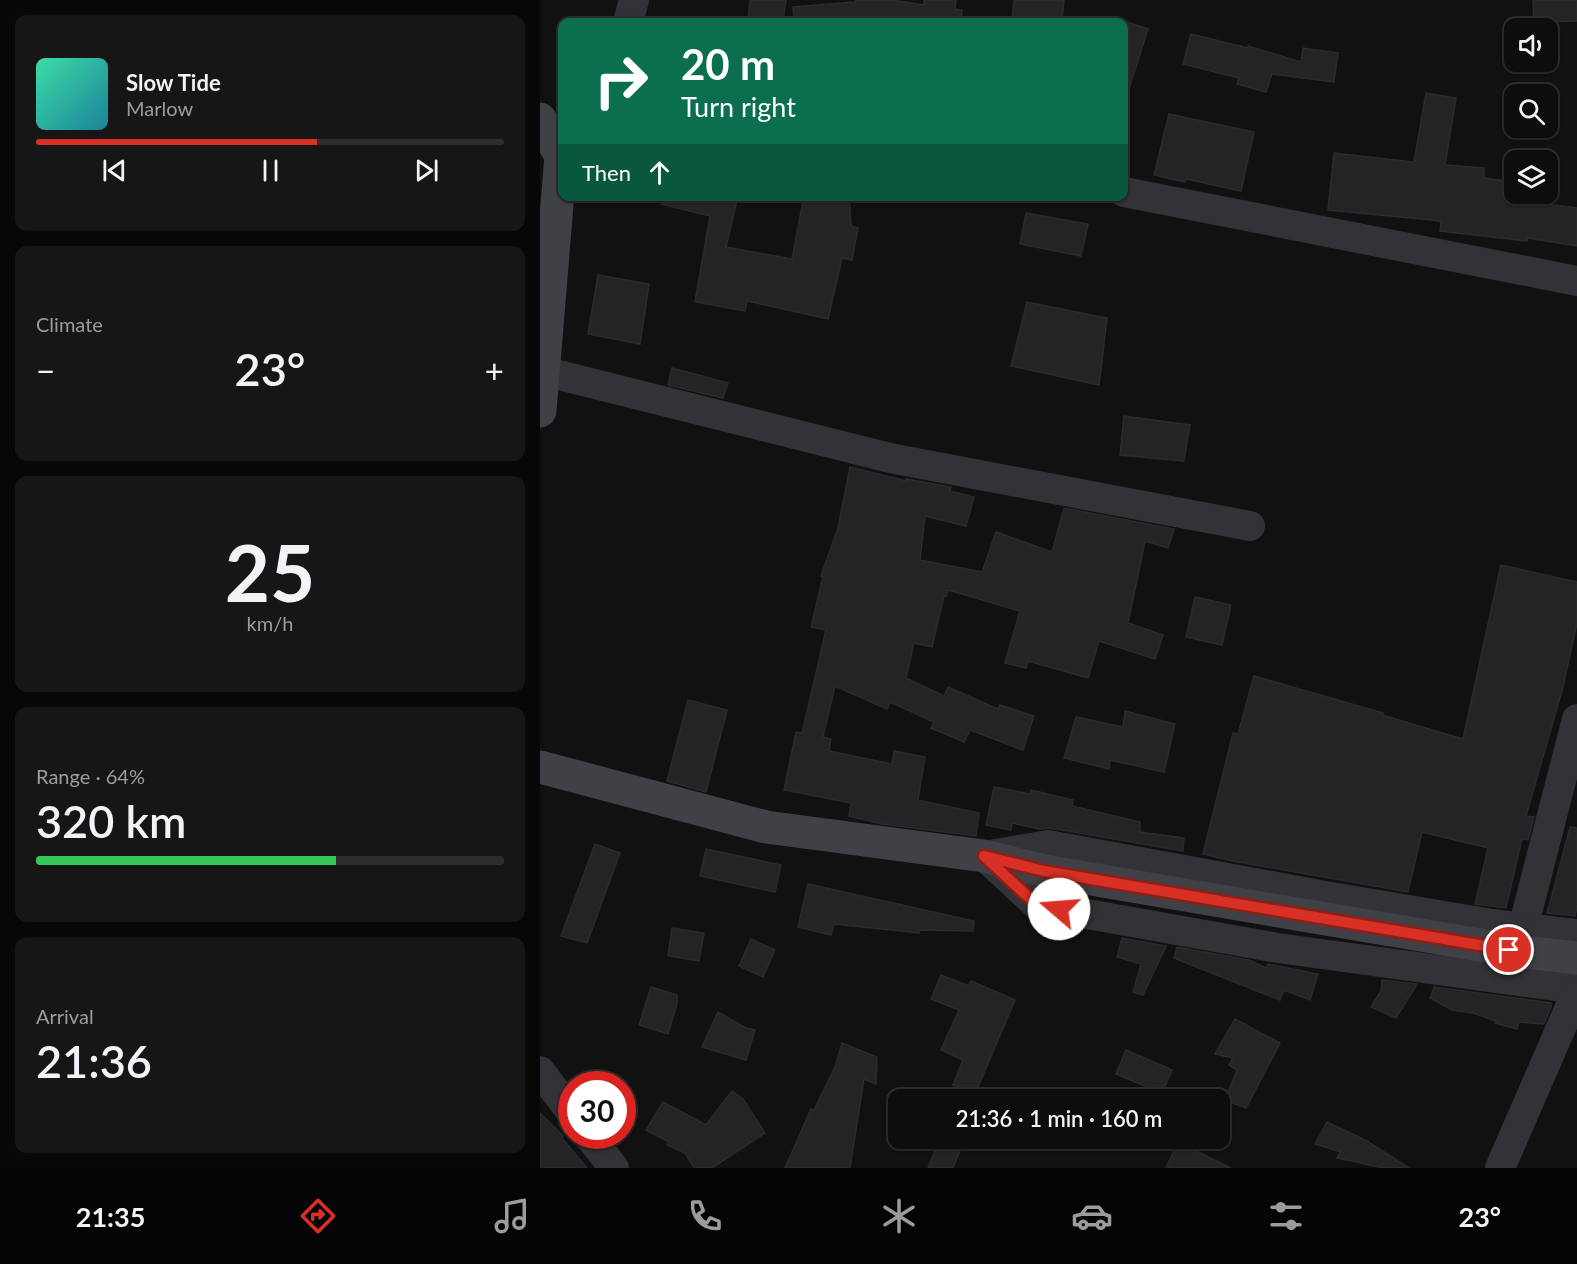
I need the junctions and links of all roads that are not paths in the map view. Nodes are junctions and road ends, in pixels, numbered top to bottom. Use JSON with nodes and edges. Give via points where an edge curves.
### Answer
{"nodes":[{"id":1,"x":634,"y":0,"type":"edge"},
{"id":2,"x":629,"y":18,"type":"edge"},
{"id":3,"x":540,"y":119,"type":"edge"},
{"id":4,"x":558,"y":148,"type":"edge"},
{"id":5,"x":1128,"y":193,"type":"edge"},
{"id":6,"x":558,"y":200,"type":"edge"},
{"id":7,"x":1577,"y":281,"type":"edge"},
{"id":8,"x":543,"y":371,"type":"junction"},
{"id":9,"x":540,"y":411,"type":"edge"},
{"id":10,"x":1250,"y":526,"type":"dead end"},
{"id":11,"x":1577,"y":719,"type":"edge"},
{"id":12,"x":540,"y":767,"type":"edge"},
{"id":13,"x":984,"y":856,"type":"junction"},
{"id":14,"x":1523,"y":928,"type":"junction"},
{"id":15,"x":1577,"y":934,"type":"edge"},
{"id":16,"x":1577,"y":958,"type":"edge"},
{"id":17,"x":1577,"y":990,"type":"edge"},
{"id":18,"x":540,"y":1071,"type":"edge"},
{"id":19,"x":558,"y":1095,"type":"edge"},
{"id":20,"x":599,"y":1149,"type":"edge"},
{"id":21,"x":614,"y":1168,"type":"edge"},
{"id":22,"x":1500,"y":1168,"type":"edge"}],
"edges":[{"from":1,"to":2,"type":"street"},
{"from":3,"to":4,"type":"street"},
{"from":5,"to":7,"type":"street"},
{"from":6,"to":8,"type":"street"},
{"from":8,"to":9,"type":"street"},
{"from":8,"to":10,"type":"street","via":[[890,458]]},
{"from":11,"to":14,"type":"street"},
{"from":12,"to":13,"type":"street","via":[[766,827]]},
{"from":13,"to":14,"type":"street","via":[[1047,845]]},
{"from":13,"to":16,"type":"street","via":[[1044,871],[1509,950]]},
{"from":13,"to":17,"type":"street","via":[[1037,905],[1278,948]]},
{"from":14,"to":15,"type":"street"},
{"from":17,"to":22,"type":"street"},
{"from":18,"to":19,"type":"street"},
{"from":20,"to":21,"type":"street"}]}
